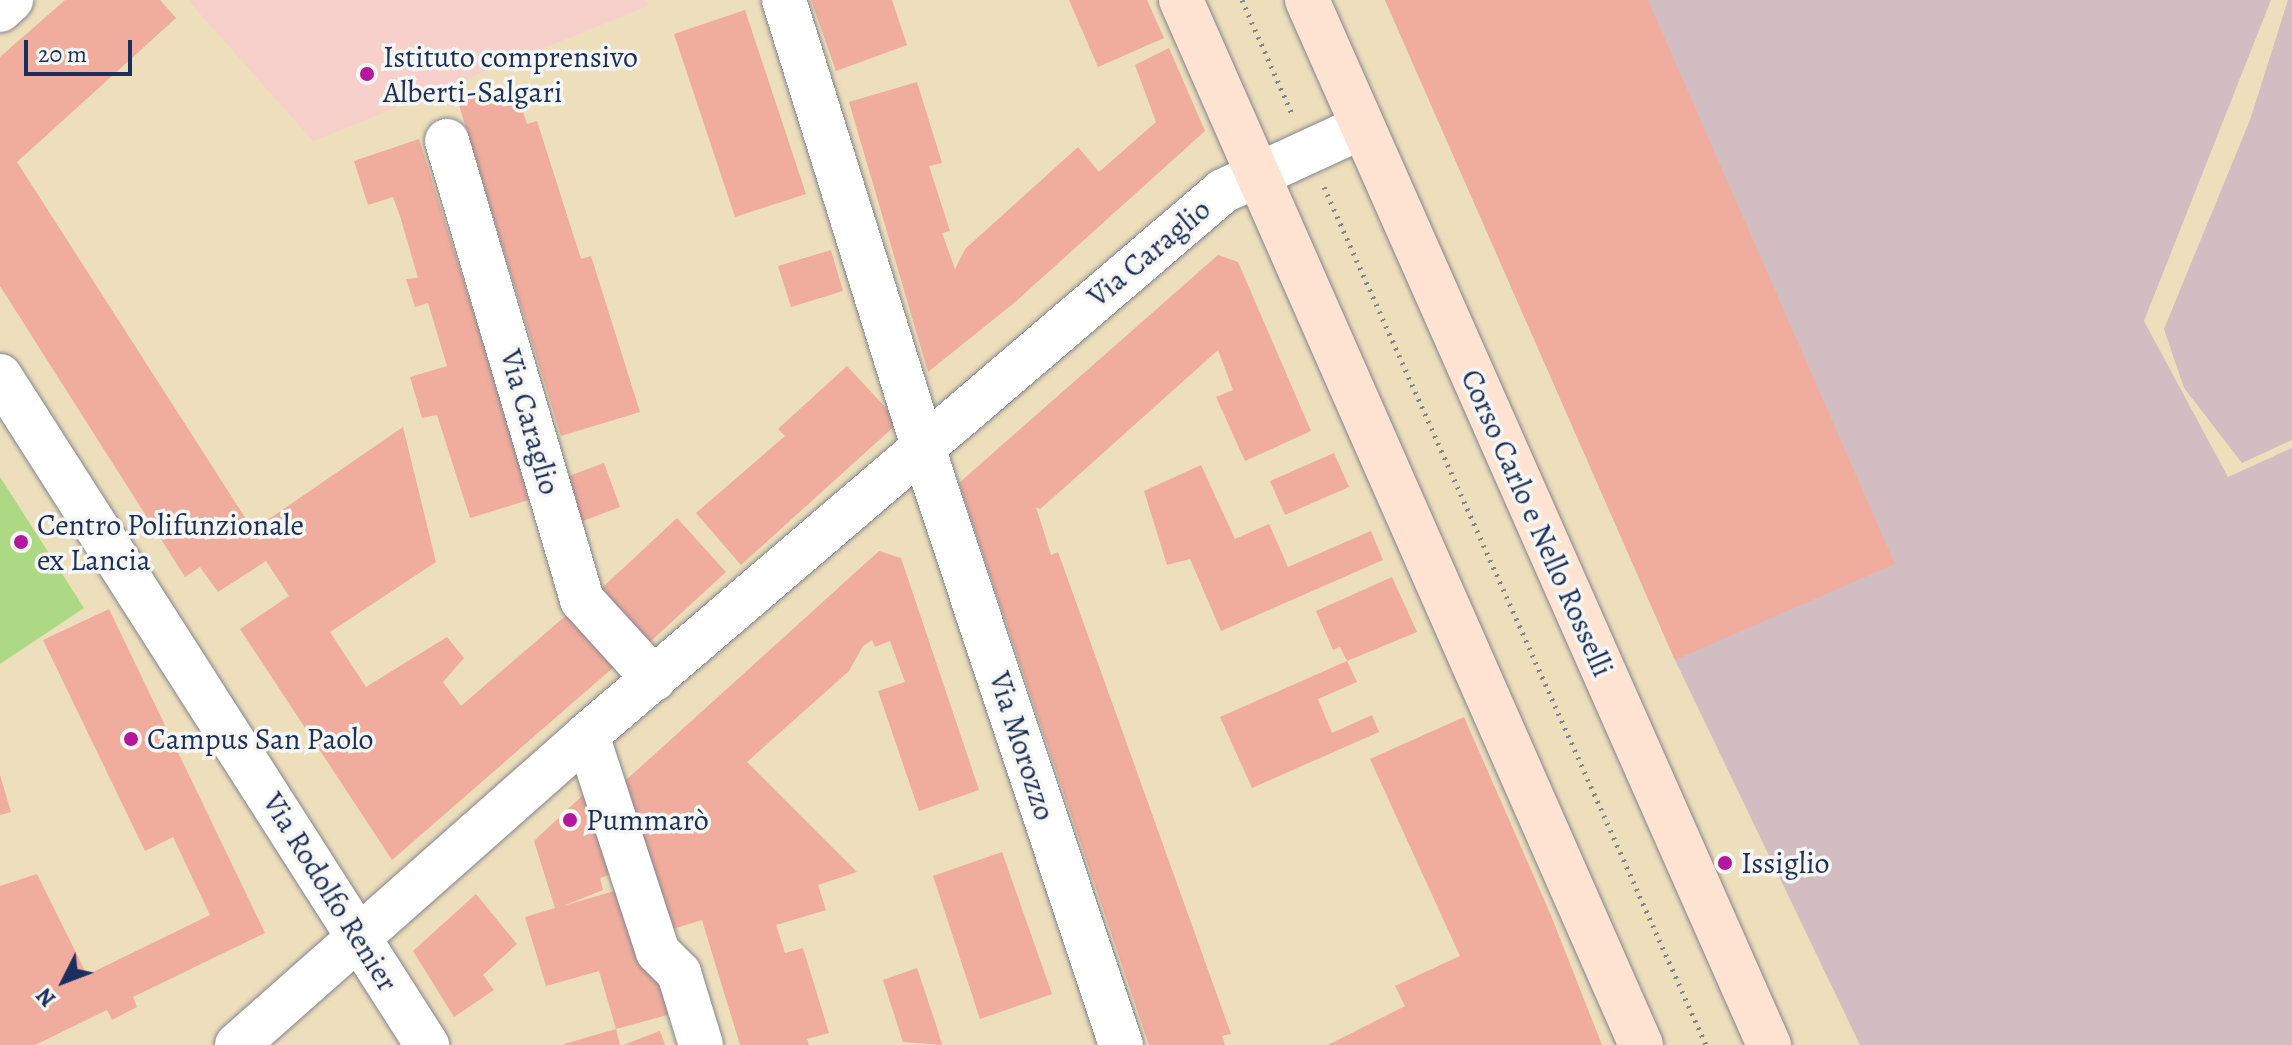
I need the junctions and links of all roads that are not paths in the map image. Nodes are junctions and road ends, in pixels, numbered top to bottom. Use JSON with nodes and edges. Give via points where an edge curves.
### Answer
{"nodes":[{"id":1,"x":11,"y":0,"type":"edge"},
{"id":2,"x":784,"y":0,"type":"edge"},
{"id":3,"x":1181,"y":0,"type":"edge"},
{"id":4,"x":1307,"y":0,"type":"edge"},
{"id":5,"x":0,"y":10,"type":"edge"},
{"id":6,"x":1362,"y":127,"type":"junction"},
{"id":7,"x":447,"y":141,"type":"dead end"},
{"id":8,"x":1258,"y":170,"type":"junction"},
{"id":9,"x":0,"y":376,"type":"edge"},
{"id":10,"x":923,"y":446,"type":"junction"},
{"id":11,"x":654,"y":679,"type":"junction"},
{"id":12,"x":587,"y":735,"type":"junction"},
{"id":13,"x":358,"y":938,"type":"junction"},
{"id":14,"x":237,"y":1045,"type":"edge"},
{"id":15,"x":427,"y":1045,"type":"edge"},
{"id":16,"x":701,"y":1045,"type":"edge"},
{"id":17,"x":1121,"y":1045,"type":"edge"},
{"id":18,"x":1641,"y":1045,"type":"edge"},
{"id":19,"x":1769,"y":1045,"type":"edge"}],
"edges":[{"from":1,"to":5,"type":"street"},
{"from":2,"to":10,"type":"street"},
{"from":3,"to":8,"type":"street"},
{"from":4,"to":6,"type":"street","name":"Corso Carlo e Nello Rosselli"},
{"from":6,"to":8,"type":"street","name":"Via Caraglio"},
{"from":6,"to":19,"type":"street","name":"Corso Carlo e Nello Rosselli"},
{"from":7,"to":11,"type":"street","name":"Via Caraglio","via":[[582,600]]},
{"from":8,"to":10,"type":"street","name":"Via Caraglio","via":[[1223,191]]},
{"from":8,"to":18,"type":"street"},
{"from":9,"to":13,"type":"street","name":"Via Rodolfo Renier"},
{"from":10,"to":11,"type":"street","name":"Via Caraglio"},
{"from":10,"to":17,"type":"street","name":"Via Morozzo"},
{"from":11,"to":12,"type":"street","name":"Via Caraglio"},
{"from":12,"to":13,"type":"street","name":"Via Caraglio"},
{"from":12,"to":16,"type":"street","via":[[658,952],[679,973]]},
{"from":13,"to":14,"type":"street","name":"Via Caraglio"},
{"from":13,"to":15,"type":"street","name":"Via Rodolfo Renier"}]}
